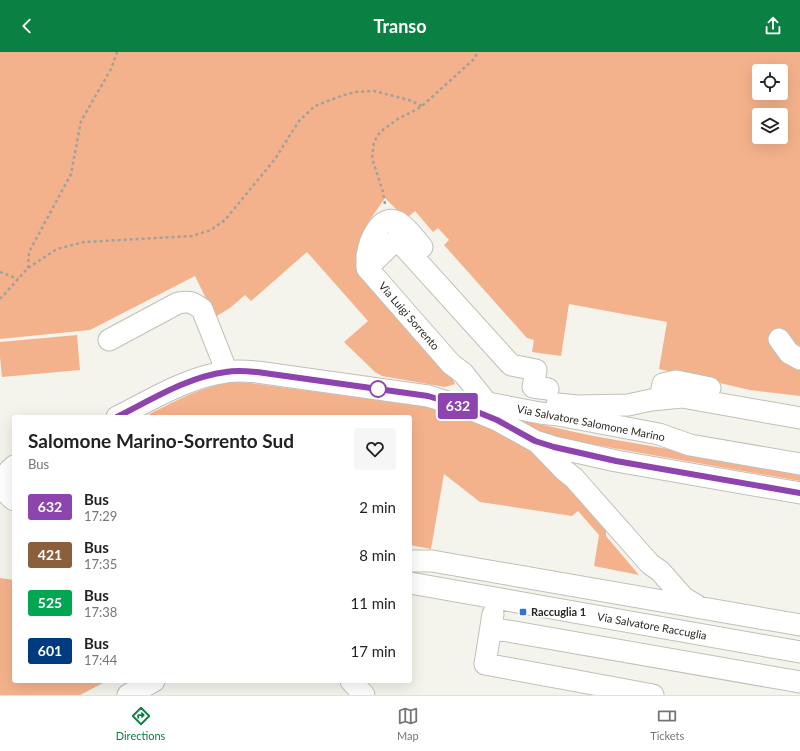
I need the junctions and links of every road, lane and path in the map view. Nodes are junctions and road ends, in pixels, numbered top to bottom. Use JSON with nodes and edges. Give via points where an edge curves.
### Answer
{"nodes":[{"id":1,"x":117,"y":52,"type":"edge"},
{"id":2,"x":478,"y":52,"type":"edge"},
{"id":3,"x":422,"y":106,"type":"junction"},
{"id":4,"x":388,"y":221,"type":"junction"},
{"id":5,"x":28,"y":268,"type":"junction"},
{"id":6,"x":367,"y":268,"type":"junction"},
{"id":7,"x":0,"y":272,"type":"edge"},
{"id":8,"x":18,"y":279,"type":"junction"},
{"id":9,"x":0,"y":299,"type":"edge"},
{"id":10,"x":779,"y":339,"type":"dead end"},
{"id":11,"x":109,"y":340,"type":"dead end"},
{"id":12,"x":537,"y":358,"type":"dead end"},
{"id":13,"x":800,"y":359,"type":"edge"},
{"id":14,"x":227,"y":372,"type":"junction"},
{"id":15,"x":548,"y":390,"type":"dead end"},
{"id":16,"x":660,"y":399,"type":"junction"},
{"id":17,"x":471,"y":404,"type":"junction"},
{"id":18,"x":800,"y":405,"type":"edge"},
{"id":19,"x":540,"y":413,"type":"junction"},
{"id":20,"x":121,"y":415,"type":"edge"},
{"id":21,"x":800,"y":418,"type":"edge"},
{"id":22,"x":521,"y":424,"type":"junction"},
{"id":23,"x":580,"y":452,"type":"junction"},
{"id":24,"x":800,"y":464,"type":"edge"},
{"id":25,"x":12,"y":467,"type":"edge"},
{"id":26,"x":12,"y":468,"type":"edge"},
{"id":27,"x":0,"y":472,"type":"edge"},
{"id":28,"x":574,"y":478,"type":"junction"},
{"id":29,"x":800,"y":493,"type":"edge"},
{"id":30,"x":12,"y":498,"type":"edge"},
{"id":31,"x":0,"y":499,"type":"edge"},
{"id":32,"x":12,"y":500,"type":"edge"},
{"id":33,"x":412,"y":561,"type":"edge"},
{"id":34,"x":650,"y":564,"type":"junction"},
{"id":35,"x":412,"y":583,"type":"edge"},
{"id":36,"x":496,"y":598,"type":"junction"},
{"id":37,"x":646,"y":598,"type":"junction"},
{"id":38,"x":698,"y":607,"type":"junction"},
{"id":39,"x":800,"y":625,"type":"edge"},
{"id":40,"x":491,"y":628,"type":"junction"},
{"id":41,"x":800,"y":652,"type":"edge"},
{"id":42,"x":800,"y":682,"type":"edge"},
{"id":43,"x":150,"y":683,"type":"edge"},
{"id":44,"x":353,"y":683,"type":"edge"},
{"id":45,"x":128,"y":695,"type":"edge"},
{"id":46,"x":364,"y":695,"type":"edge"},
{"id":47,"x":653,"y":695,"type":"edge"}],
"edges":[{"from":1,"to":5,"type":"path","via":[[111,69],[81,121],[71,174],[29,252]]},
{"from":2,"to":3,"type":"path","via":[[474,59]]},
{"from":3,"to":4,"type":"path","via":[[380,132],[374,142],[372,158],[383,192]]},
{"from":3,"to":5,"type":"path","via":[[374,91],[340,96],[315,106],[299,121],[275,159],[225,220],[211,230],[192,236],[84,242],[57,249]]},
{"from":4,"to":6,"type":"street","via":[[381,224],[371,240]]},
{"from":4,"to":12,"type":"street","via":[[403,225],[516,354]]},
{"from":5,"to":8,"type":"path"},
{"from":6,"to":15,"type":"street","via":[[397,239],[511,365],[536,370],[533,387]]},
{"from":6,"to":17,"type":"street","name":"Via Luigi Sorrento","via":[[451,364],[462,373]]},
{"from":7,"to":8,"type":"path"},
{"from":8,"to":9,"type":"path"},
{"from":10,"to":13,"type":"street","via":[[789,353]]},
{"from":11,"to":14,"type":"street","via":[[178,303],[194,303],[202,309]]},
{"from":14,"to":17,"type":"street","name":"Via Salvatore Salomone Marino","via":[[257,372]]},
{"from":14,"to":20,"type":"street","name":"Via Salvatore Salomone Marino","via":[[184,384]]},
{"from":16,"to":18,"type":"street","via":[[663,384],[676,381],[748,397]]},
{"from":16,"to":19,"type":"street","via":[[628,405],[553,404],[542,408]]},
{"from":16,"to":21,"type":"street","via":[[682,396]]},
{"from":17,"to":22,"type":"street","name":"Via Salvatore Salomone Marino","via":[[497,420]]},
{"from":19,"to":22,"type":"street"},
{"from":19,"to":24,"type":"street","name":"Via Salvatore Salomone Marino","via":[[659,434],[690,445]]},
{"from":22,"to":23,"type":"street","name":"Via Salvatore Salomone Marino","via":[[554,447]]},
{"from":22,"to":28,"type":"street"},
{"from":23,"to":28,"type":"street","via":[[573,461]]},
{"from":23,"to":29,"type":"street","name":"Via Salvatore Salomone Marino","via":[[616,461]]},
{"from":25,"to":27,"type":"street"},
{"from":26,"to":30,"type":"street","via":[[4,481],[4,487]]},
{"from":28,"to":34,"type":"street"},
{"from":31,"to":32,"type":"street"},
{"from":33,"to":37,"type":"street","via":[[432,561]]},
{"from":34,"to":37,"type":"street","via":[[656,580]]},
{"from":34,"to":38,"type":"street","via":[[660,571],[684,598]]},
{"from":35,"to":36,"type":"street","name":"Via Salvatore Raccuglia"},
{"from":36,"to":40,"type":"street"},
{"from":36,"to":41,"type":"street","name":"Via Salvatore Raccuglia"},
{"from":37,"to":38,"type":"street"},
{"from":38,"to":39,"type":"street"},
{"from":40,"to":42,"type":"street"},
{"from":40,"to":47,"type":"street","via":[[485,664]]},
{"from":43,"to":45,"type":"street"},
{"from":44,"to":46,"type":"street"}]}
